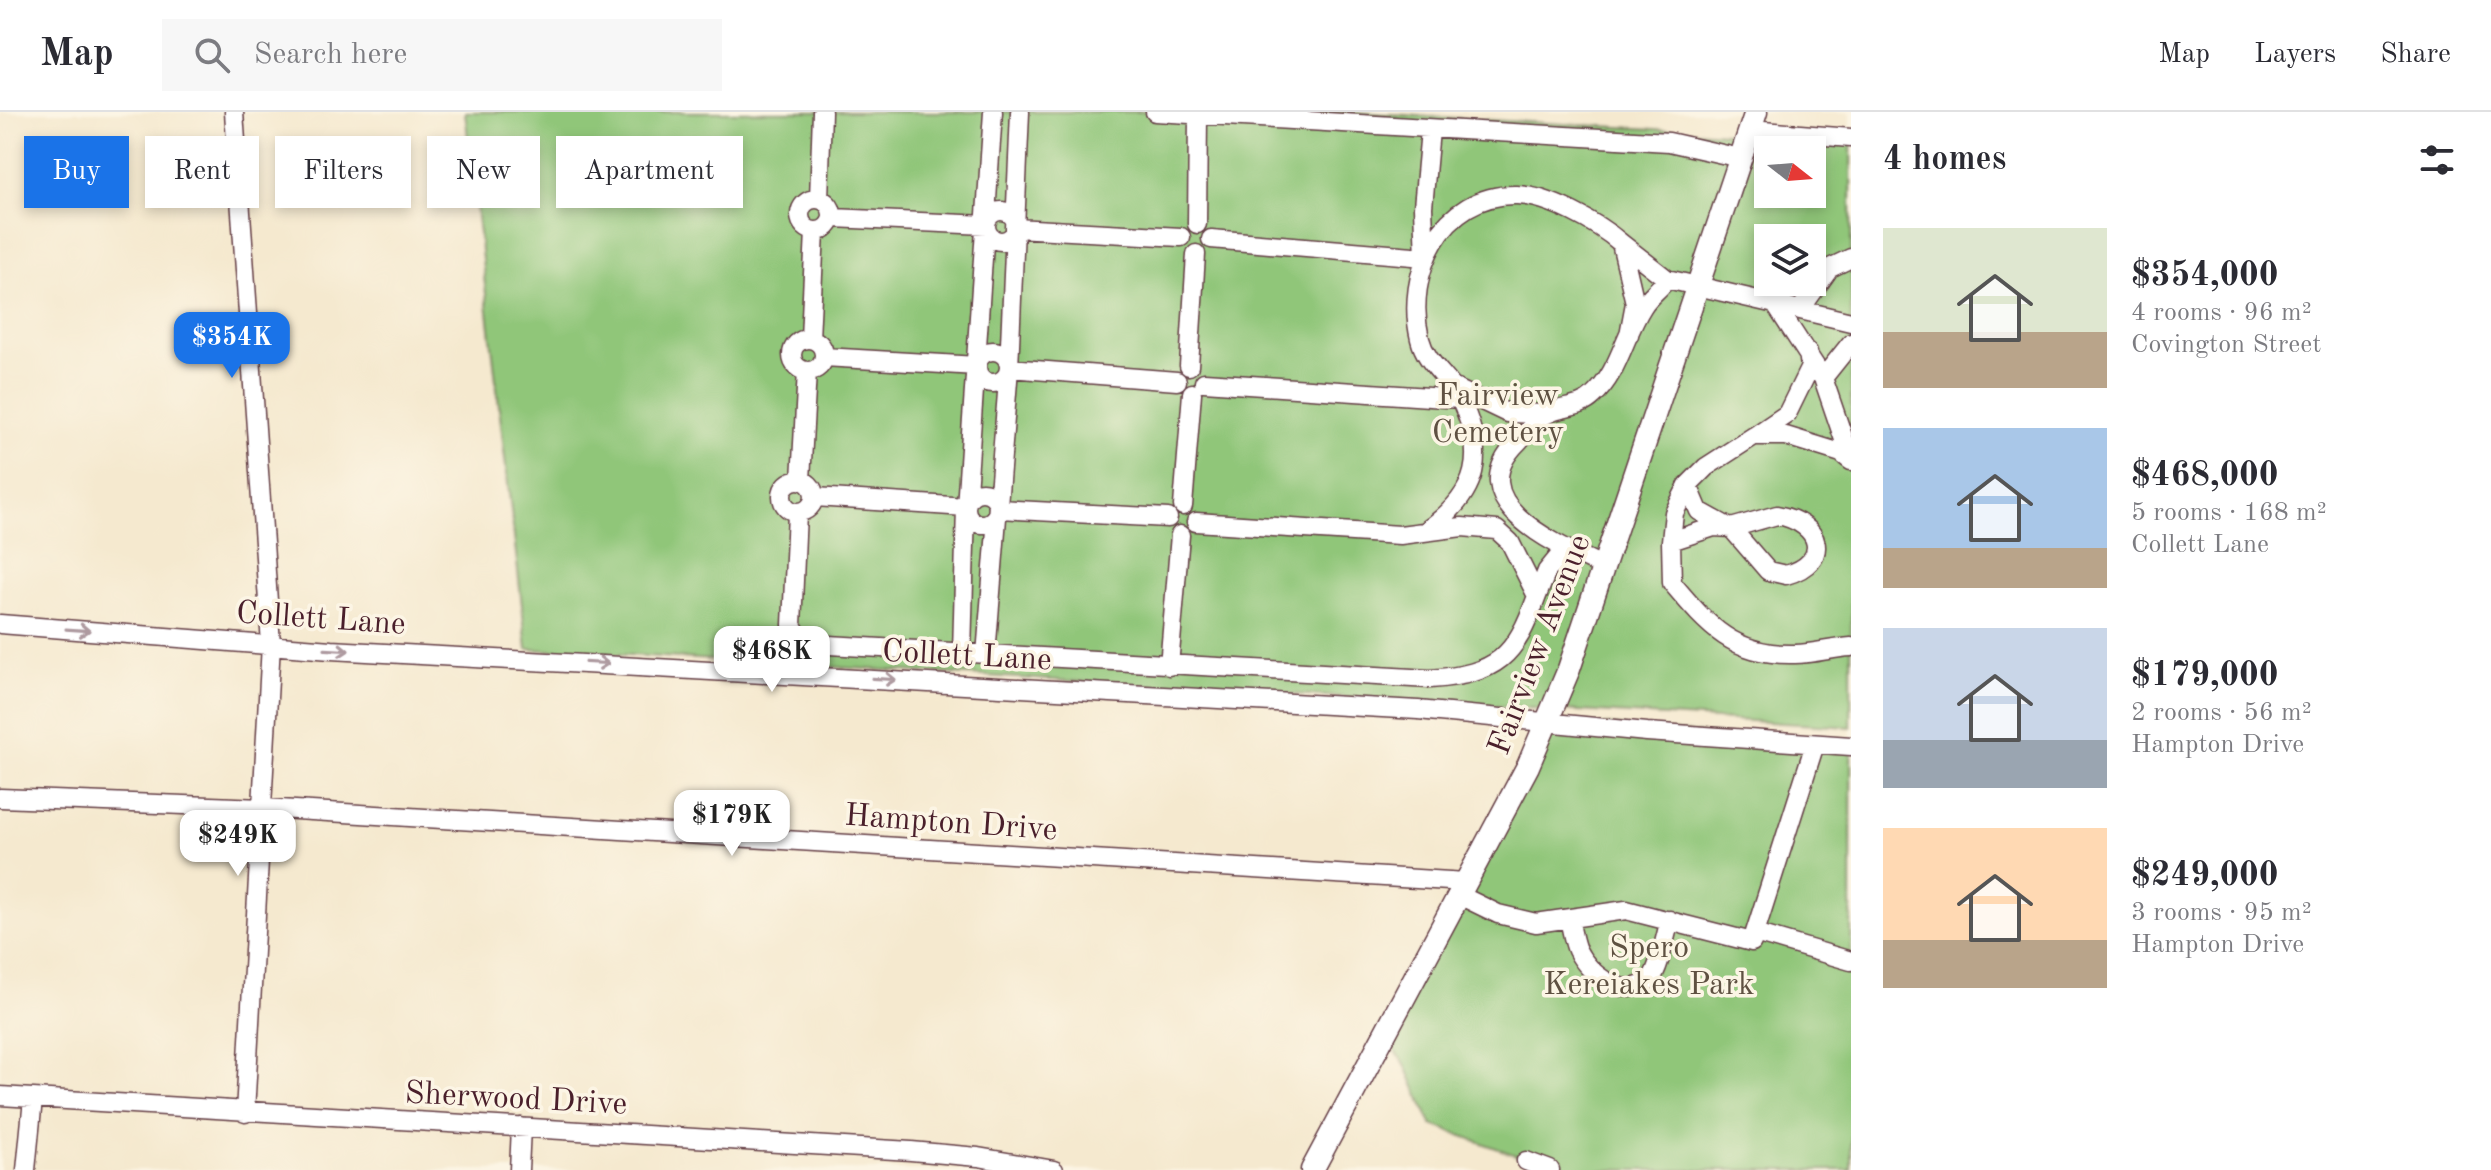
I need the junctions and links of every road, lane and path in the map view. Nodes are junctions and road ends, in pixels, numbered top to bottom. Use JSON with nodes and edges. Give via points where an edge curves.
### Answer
{"nodes":[{"id":1,"x":234,"y":112,"type":"edge"},
{"id":2,"x":822,"y":112,"type":"edge"},
{"id":3,"x":993,"y":112,"type":"edge"},
{"id":4,"x":1020,"y":112,"type":"edge"},
{"id":5,"x":1155,"y":112,"type":"edge"},
{"id":6,"x":1198,"y":116,"type":"junction"},
{"id":7,"x":1753,"y":121,"type":"edge"},
{"id":8,"x":1430,"y":130,"type":"junction"},
{"id":9,"x":1851,"y":138,"type":"edge"},
{"id":10,"x":1740,"y":158,"type":"junction"},
{"id":11,"x":819,"y":199,"type":"junction"},
{"id":12,"x":833,"y":218,"type":"junction"},
{"id":13,"x":1197,"y":224,"type":"junction"},
{"id":14,"x":986,"y":225,"type":"junction"},
{"id":15,"x":1015,"y":228,"type":"junction"},
{"id":16,"x":815,"y":231,"type":"junction"},
{"id":17,"x":1181,"y":237,"type":"junction"},
{"id":18,"x":1211,"y":239,"type":"junction"},
{"id":19,"x":1621,"y":243,"type":"junction"},
{"id":20,"x":1196,"y":254,"type":"junction"},
{"id":21,"x":1425,"y":257,"type":"junction"},
{"id":22,"x":1851,"y":258,"type":"edge"},
{"id":23,"x":1667,"y":279,"type":"junction"},
{"id":24,"x":1698,"y":285,"type":"junction"},
{"id":25,"x":1775,"y":304,"type":"junction"},
{"id":26,"x":1800,"y":310,"type":"junction"},
{"id":27,"x":1851,"y":322,"type":"edge"},
{"id":28,"x":1629,"y":335,"type":"junction"},
{"id":29,"x":810,"y":339,"type":"junction"},
{"id":30,"x":1851,"y":343,"type":"edge"},
{"id":31,"x":1808,"y":352,"type":"junction"},
{"id":32,"x":824,"y":357,"type":"junction"},
{"id":33,"x":977,"y":366,"type":"junction"},
{"id":34,"x":1189,"y":366,"type":"junction"},
{"id":35,"x":1009,"y":368,"type":"junction"},
{"id":36,"x":807,"y":371,"type":"junction"},
{"id":37,"x":1823,"y":378,"type":"junction"},
{"id":38,"x":1177,"y":381,"type":"junction"},
{"id":39,"x":1198,"y":388,"type":"junction"},
{"id":40,"x":1457,"y":393,"type":"junction"},
{"id":41,"x":1547,"y":414,"type":"junction"},
{"id":42,"x":1754,"y":436,"type":"junction"},
{"id":43,"x":1851,"y":461,"type":"edge"},
{"id":44,"x":801,"y":480,"type":"junction"},
{"id":45,"x":1688,"y":485,"type":"junction"},
{"id":46,"x":815,"y":497,"type":"junction"},
{"id":47,"x":1183,"y":506,"type":"junction"},
{"id":48,"x":966,"y":507,"type":"junction"},
{"id":49,"x":999,"y":509,"type":"junction"},
{"id":50,"x":797,"y":513,"type":"junction"},
{"id":51,"x":1168,"y":518,"type":"junction"},
{"id":52,"x":1196,"y":522,"type":"junction"},
{"id":53,"x":1422,"y":533,"type":"junction"},
{"id":54,"x":1180,"y":535,"type":"junction"},
{"id":55,"x":1671,"y":541,"type":"junction"},
{"id":56,"x":1565,"y":549,"type":"junction"},
{"id":57,"x":1604,"y":567,"type":"junction"},
{"id":58,"x":1537,"y":596,"type":"junction"},
{"id":59,"x":0,"y":624,"type":"edge"},
{"id":60,"x":1851,"y":635,"type":"edge"},
{"id":61,"x":271,"y":644,"type":"junction"},
{"id":62,"x":1842,"y":648,"type":"edge"},
{"id":63,"x":962,"y":653,"type":"junction"},
{"id":64,"x":986,"y":655,"type":"junction"},
{"id":65,"x":1169,"y":666,"type":"junction"},
{"id":66,"x":1548,"y":720,"type":"junction"},
{"id":67,"x":1815,"y":744,"type":"junction"},
{"id":68,"x":1851,"y":746,"type":"edge"},
{"id":69,"x":0,"y":798,"type":"edge"},
{"id":70,"x":263,"y":808,"type":"junction"},
{"id":71,"x":1463,"y":889,"type":"junction"},
{"id":72,"x":1569,"y":920,"type":"junction"},
{"id":73,"x":1670,"y":920,"type":"junction"},
{"id":74,"x":1755,"y":933,"type":"junction"},
{"id":75,"x":1851,"y":961,"type":"edge"},
{"id":76,"x":0,"y":1096,"type":"edge"},
{"id":77,"x":33,"y":1099,"type":"junction"},
{"id":78,"x":245,"y":1113,"type":"junction"},
{"id":79,"x":521,"y":1127,"type":"junction"},
{"id":80,"x":911,"y":1151,"type":"junction"},
{"id":81,"x":1526,"y":1161,"type":"dead end"},
{"id":82,"x":1031,"y":1168,"type":"edge"},
{"id":83,"x":26,"y":1170,"type":"edge"},
{"id":84,"x":519,"y":1170,"type":"edge"},
{"id":85,"x":910,"y":1170,"type":"edge"},
{"id":86,"x":1054,"y":1170,"type":"edge"},
{"id":87,"x":1312,"y":1170,"type":"edge"},
{"id":88,"x":1550,"y":1170,"type":"edge"}],
"edges":[{"from":1,"to":61,"type":"street"},
{"from":2,"to":11,"type":"street"},
{"from":3,"to":14,"type":"street"},
{"from":4,"to":15,"type":"street"},
{"from":5,"to":6,"type":"street"},
{"from":6,"to":8,"type":"street"},
{"from":6,"to":13,"type":"street"},
{"from":7,"to":9,"type":"street"},
{"from":7,"to":10,"type":"main road","name":"Fairview Avenue"},
{"from":8,"to":10,"type":"street","via":[[1669,142]]},
{"from":8,"to":21,"type":"street"},
{"from":10,"to":24,"type":"main road","name":"Fairview Avenue"},
{"from":11,"to":12,"type":"street","via":[[829,204]]},
{"from":11,"to":16,"type":"street","via":[[807,202],[800,213],[804,226]]},
{"from":12,"to":14,"type":"street"},
{"from":12,"to":16,"type":"street","via":[[825,229]]},
{"from":13,"to":17,"type":"street","via":[[1186,227]]},
{"from":13,"to":18,"type":"street"},
{"from":14,"to":15,"type":"street","via":[[989,236],[999,241],[1010,238]]},
{"from":14,"to":33,"type":"street"},
{"from":15,"to":17,"type":"street"},
{"from":15,"to":35,"type":"street"},
{"from":16,"to":29,"type":"street"},
{"from":17,"to":20,"type":"street","via":[[1185,249]]},
{"from":18,"to":20,"type":"street","via":[[1206,250]]},
{"from":18,"to":21,"type":"street"},
{"from":19,"to":21,"type":"street","via":[[1595,223],[1516,195],[1489,199],[1459,214]]},
{"from":19,"to":23,"type":"street"},
{"from":19,"to":28,"type":"street","via":[[1635,303]]},
{"from":20,"to":34,"type":"street"},
{"from":21,"to":40,"type":"street","via":[[1415,289],[1419,336],[1427,357]]},
{"from":22,"to":26,"type":"street","via":[[1830,268]]},
{"from":23,"to":24,"type":"street"},
{"from":23,"to":28,"type":"street","via":[[1645,303]]},
{"from":24,"to":25,"type":"street"},
{"from":24,"to":57,"type":"main road","name":"Fairview Avenue"},
{"from":25,"to":26,"type":"street"},
{"from":25,"to":31,"type":"street"},
{"from":26,"to":27,"type":"street"},
{"from":28,"to":41,"type":"street","via":[[1594,395]]},
{"from":29,"to":32,"type":"street","via":[[821,345]]},
{"from":29,"to":36,"type":"street","via":[[792,351],[794,363]]},
{"from":30,"to":37,"type":"street"},
{"from":31,"to":37,"type":"street"},
{"from":31,"to":42,"type":"street","via":[[1810,367],[1787,414]]},
{"from":32,"to":33,"type":"street"},
{"from":32,"to":36,"type":"street","via":[[817,369]]},
{"from":33,"to":35,"type":"street","via":[[981,355],[992,350],[1003,354]]},
{"from":33,"to":48,"type":"street"},
{"from":34,"to":38,"type":"street"},
{"from":34,"to":39,"type":"street","via":[[1200,369]]},
{"from":35,"to":38,"type":"street"},
{"from":35,"to":49,"type":"street"},
{"from":36,"to":44,"type":"street"},
{"from":37,"to":43,"type":"street"},
{"from":38,"to":39,"type":"street","via":[[1183,391]]},
{"from":39,"to":40,"type":"street"},
{"from":39,"to":47,"type":"street"},
{"from":40,"to":41,"type":"street","via":[[1507,413]]},
{"from":40,"to":53,"type":"street","via":[[1476,438],[1475,465],[1455,506]]},
{"from":41,"to":56,"type":"street","via":[[1507,454],[1502,490],[1524,525]]},
{"from":42,"to":43,"type":"street","via":[[1786,436]]},
{"from":42,"to":45,"type":"street"},
{"from":44,"to":46,"type":"street"},
{"from":44,"to":50,"type":"street","via":[[788,484],[782,496],[785,506]]},
{"from":45,"to":55,"type":"street","via":[[1674,513]]},
{"from":45,"to":55,"type":"street","via":[[1699,511],[1731,528],[1714,527]]},
{"from":46,"to":48,"type":"street"},
{"from":46,"to":50,"type":"street","via":[[809,509]]},
{"from":47,"to":51,"type":"street"},
{"from":47,"to":52,"type":"street","via":[[1193,511]]},
{"from":48,"to":49,"type":"street","via":[[971,496],[986,492]]},
{"from":48,"to":63,"type":"street"},
{"from":49,"to":51,"type":"street"},
{"from":49,"to":64,"type":"street"},
{"from":50,"to":63,"type":"street","via":[[791,615],[802,641]]},
{"from":51,"to":54,"type":"street","via":[[1170,529]]},
{"from":52,"to":53,"type":"street"},
{"from":52,"to":54,"type":"street","via":[[1192,531]]},
{"from":53,"to":58,"type":"street","via":[[1462,527],[1504,533]]},
{"from":54,"to":65,"type":"street"},
{"from":55,"to":62,"type":"street","via":[[1672,583],[1726,638],[1749,650],[1774,654]]},
{"from":56,"to":57,"type":"street"},
{"from":56,"to":58,"type":"street","via":[[1547,571]]},
{"from":57,"to":66,"type":"main road","name":"Fairview Avenue"},
{"from":58,"to":65,"type":"street","via":[[1509,653],[1446,678]]},
{"from":59,"to":61,"type":"street","name":"Collett Lane","one_way":true},
{"from":60,"to":62,"type":"street"},
{"from":61,"to":66,"type":"street","name":"Collett Lane","one_way":true},
{"from":61,"to":70,"type":"street"},
{"from":63,"to":64,"type":"street"},
{"from":64,"to":65,"type":"street"},
{"from":66,"to":67,"type":"street","name":"Collett Lane"},
{"from":66,"to":71,"type":"main road","name":"Fairview Avenue"},
{"from":67,"to":68,"type":"street","name":"Collett Lane"},
{"from":67,"to":74,"type":"street"},
{"from":69,"to":70,"type":"street","name":"Hampton Drive"},
{"from":70,"to":71,"type":"street","name":"Hampton Drive"},
{"from":70,"to":78,"type":"street"},
{"from":71,"to":72,"type":"street","name":"Hampton Drive","via":[[1510,917],[1536,923]]},
{"from":71,"to":87,"type":"main road","name":"Fairview Avenue"},
{"from":72,"to":73,"type":"street","name":"Hampton Drive","via":[[1626,910]]},
{"from":72,"to":73,"type":"street","via":[[1588,969],[1607,983],[1629,989],[1650,979],[1657,969]]},
{"from":73,"to":74,"type":"street","name":"Hampton Drive","via":[[1752,942]]},
{"from":74,"to":75,"type":"street"},
{"from":76,"to":77,"type":"street","name":"Sherwood Drive"},
{"from":77,"to":78,"type":"street","name":"Sherwood Drive"},
{"from":77,"to":83,"type":"street"},
{"from":78,"to":79,"type":"street","name":"Sherwood Drive"},
{"from":79,"to":80,"type":"street","name":"Sherwood Drive"},
{"from":79,"to":84,"type":"street"},
{"from":80,"to":82,"type":"street","name":"Sherwood Drive"},
{"from":80,"to":85,"type":"street"},
{"from":81,"to":88,"type":"street"},
{"from":82,"to":86,"type":"street","name":"Sherwood Drive"}]}
